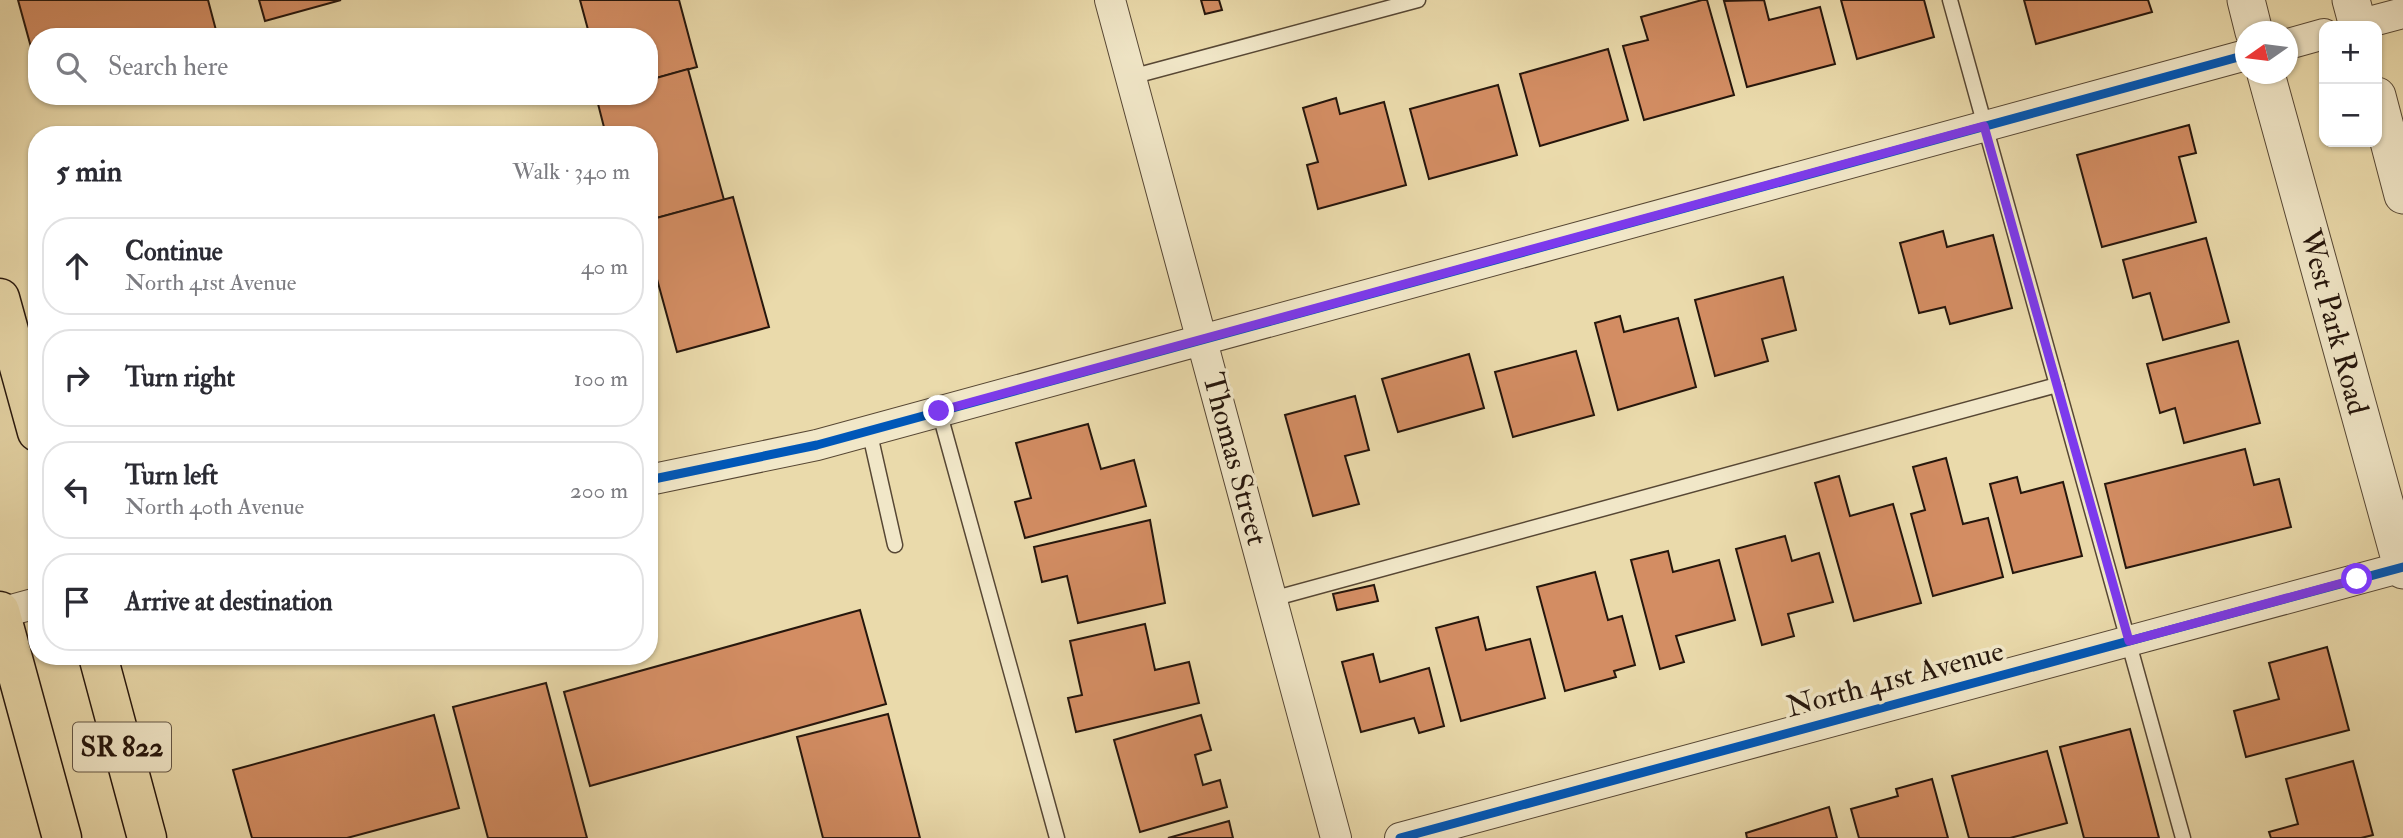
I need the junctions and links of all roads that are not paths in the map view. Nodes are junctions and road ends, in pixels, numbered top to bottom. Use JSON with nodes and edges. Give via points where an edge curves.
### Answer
{"nodes":[{"id":1,"x":1110,"y":0,"type":"edge"},
{"id":2,"x":1418,"y":0,"type":"edge"},
{"id":3,"x":1950,"y":0,"type":"edge"},
{"id":4,"x":2246,"y":0,"type":"edge"},
{"id":5,"x":2403,"y":13,"type":"edge"},
{"id":6,"x":2251,"y":21,"type":"edge"},
{"id":7,"x":2355,"y":21,"type":"edge"},
{"id":8,"x":2319,"y":33,"type":"edge"},
{"id":9,"x":2298,"y":40,"type":"edge"},
{"id":10,"x":2235,"y":58,"type":"edge"},
{"id":11,"x":1131,"y":77,"type":"junction"},
{"id":12,"x":2269,"y":84,"type":"edge"},
{"id":13,"x":2382,"y":115,"type":"edge"},
{"id":14,"x":1984,"y":126,"type":"junction"},
{"id":15,"x":2403,"y":195,"type":"edge"},
{"id":16,"x":0,"y":298,"type":"edge"},
{"id":17,"x":24,"y":337,"type":"edge"},
{"id":18,"x":1203,"y":338,"type":"junction"},
{"id":19,"x":28,"y":366,"type":"edge"},
{"id":20,"x":2057,"y":385,"type":"junction"},
{"id":21,"x":939,"y":411,"type":"junction"},
{"id":22,"x":869,"y":430,"type":"junction"},
{"id":23,"x":658,"y":478,"type":"edge"},
{"id":24,"x":895,"y":545,"type":"dead end"},
{"id":25,"x":2403,"y":568,"type":"edge"},
{"id":26,"x":1272,"y":599,"type":"junction"},
{"id":27,"x":28,"y":605,"type":"edge"},
{"id":28,"x":0,"y":612,"type":"edge"},
{"id":29,"x":2129,"y":641,"type":"junction"},
{"id":30,"x":100,"y":665,"type":"edge"},
{"id":31,"x":62,"y":838,"type":"edge"},
{"id":32,"x":147,"y":838,"type":"edge"},
{"id":33,"x":1057,"y":838,"type":"edge"},
{"id":34,"x":1336,"y":838,"type":"edge"},
{"id":35,"x":1400,"y":838,"type":"edge"},
{"id":36,"x":2183,"y":838,"type":"edge"}],
"edges":[{"from":1,"to":11,"type":"street","name":"Thomas Street"},
{"from":2,"to":11,"type":"lane"},
{"from":3,"to":14,"type":"lane"},
{"from":4,"to":6,"type":"street"},
{"from":5,"to":7,"type":"street"},
{"from":8,"to":9,"type":"street"},
{"from":10,"to":14,"type":"street"},
{"from":11,"to":18,"type":"street","name":"Thomas Street"},
{"from":12,"to":25,"type":"street","name":"West Park Road"},
{"from":13,"to":15,"type":"street"},
{"from":14,"to":18,"type":"street"},
{"from":14,"to":20,"type":"lane"},
{"from":16,"to":17,"type":"main road"},
{"from":17,"to":19,"type":"main road"},
{"from":18,"to":21,"type":"street"},
{"from":18,"to":26,"type":"street","name":"Thomas Street"},
{"from":20,"to":26,"type":"lane"},
{"from":20,"to":29,"type":"lane"},
{"from":21,"to":22,"type":"street"},
{"from":21,"to":33,"type":"lane"},
{"from":22,"to":23,"type":"street"},
{"from":22,"to":24,"type":"lane"},
{"from":25,"to":29,"type":"street","name":"North 41st Avenue"},
{"from":26,"to":34,"type":"street","name":"Thomas Street"},
{"from":27,"to":28,"type":"street"},
{"from":28,"to":31,"type":"main road","number":"SR 822"},
{"from":29,"to":35,"type":"street","name":"North 41st Avenue"},
{"from":29,"to":36,"type":"lane"},
{"from":30,"to":32,"type":"main road","number":"SR 822"}]}
